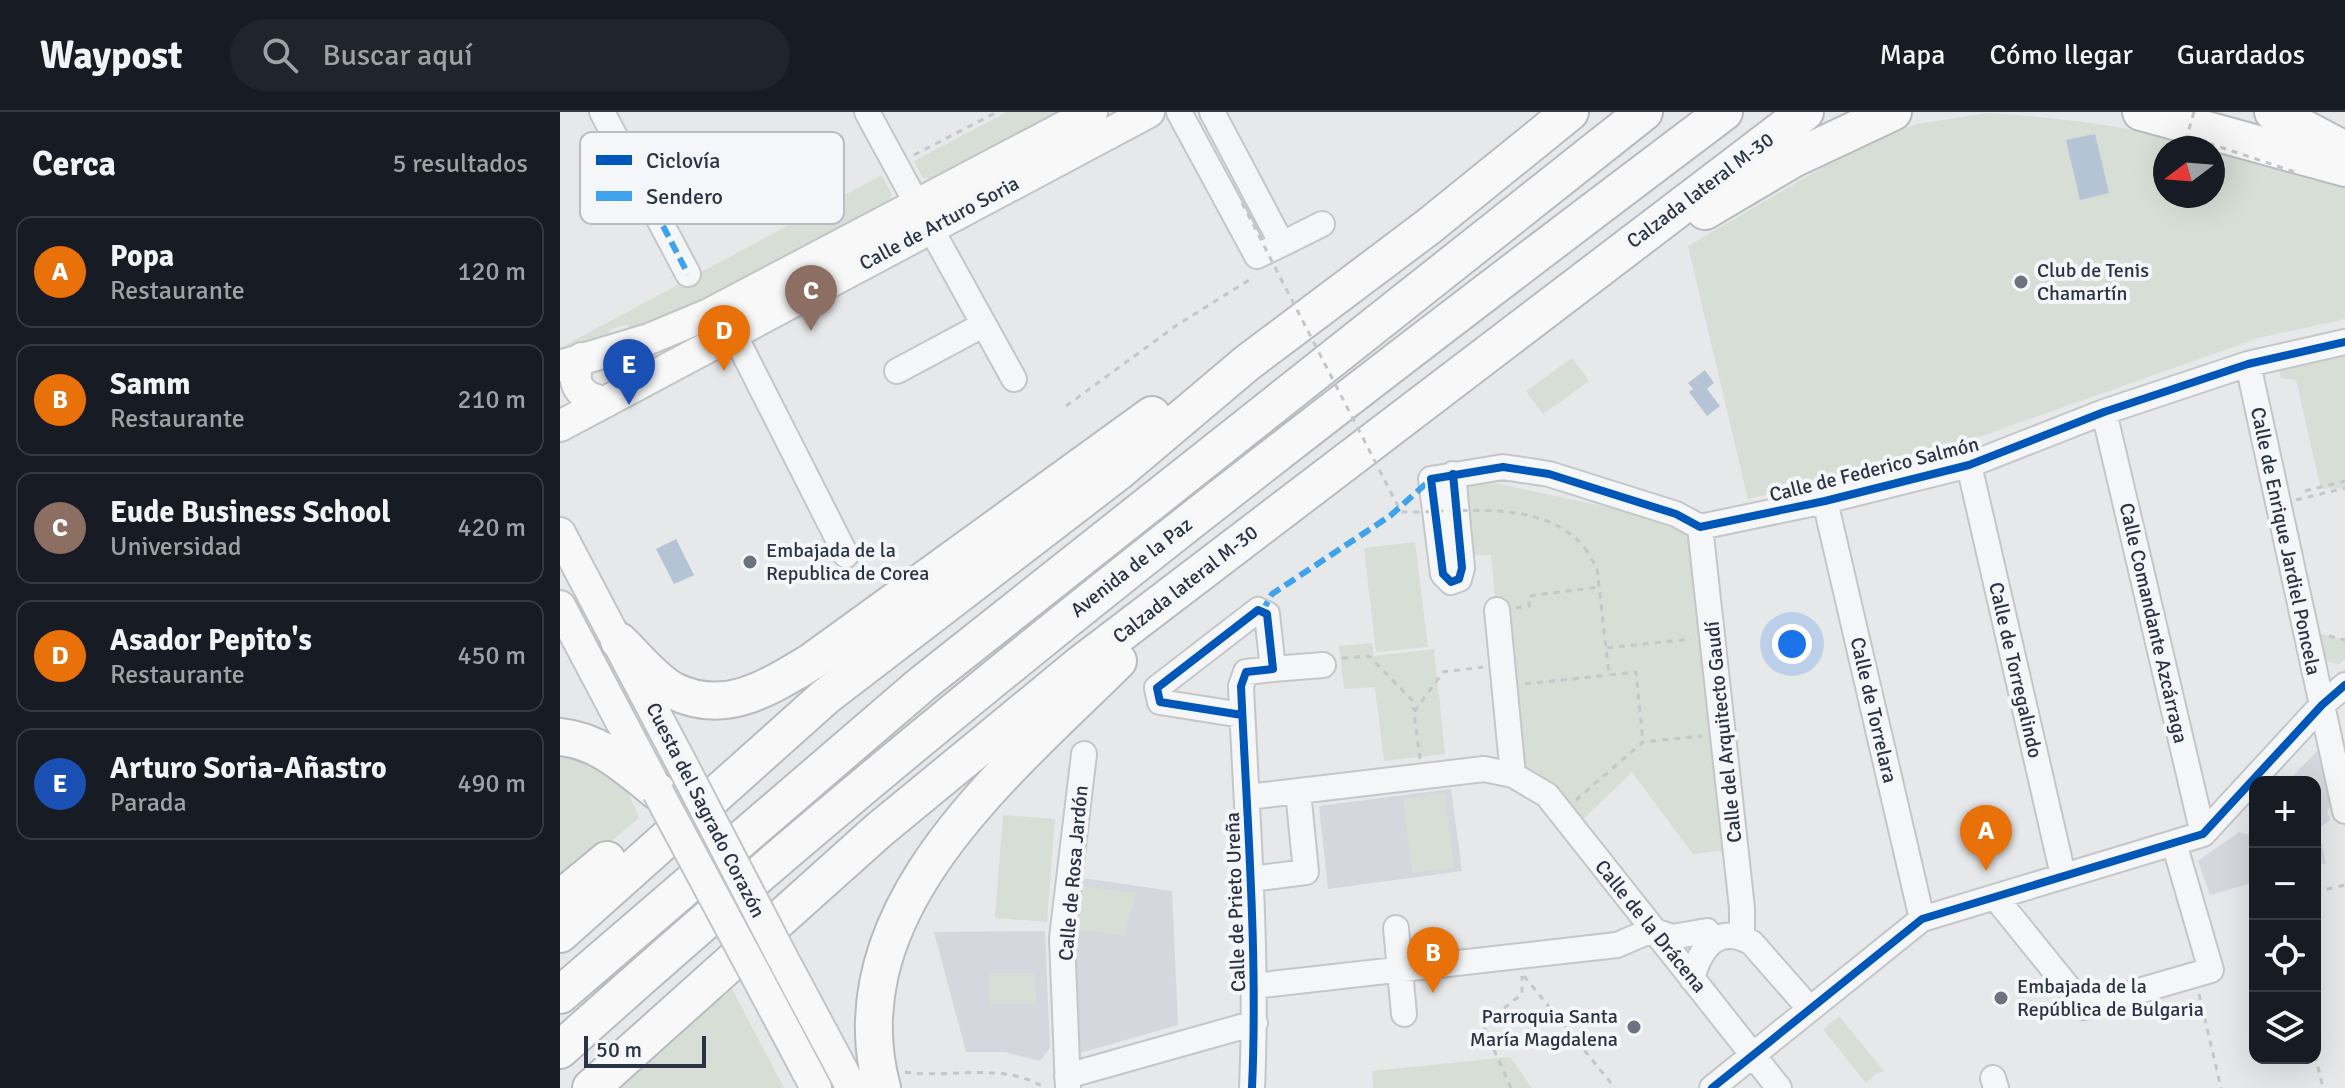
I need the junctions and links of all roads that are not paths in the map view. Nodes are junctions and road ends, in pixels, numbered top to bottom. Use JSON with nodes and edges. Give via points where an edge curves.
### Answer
{"nodes":[{"id":1,"x":602,"y":112,"type":"edge"},
{"id":2,"x":867,"y":112,"type":"edge"},
{"id":3,"x":1092,"y":112,"type":"edge"},
{"id":4,"x":1149,"y":112,"type":"edge"},
{"id":5,"x":1179,"y":112,"type":"edge"},
{"id":6,"x":1212,"y":112,"type":"edge"},
{"id":7,"x":1570,"y":112,"type":"edge"},
{"id":8,"x":1644,"y":112,"type":"edge"},
{"id":9,"x":1724,"y":112,"type":"edge"},
{"id":10,"x":1805,"y":112,"type":"edge"},
{"id":11,"x":2141,"y":112,"type":"edge"},
{"id":12,"x":2273,"y":112,"type":"edge"},
{"id":13,"x":1894,"y":114,"type":"edge"},
{"id":14,"x":613,"y":132,"type":"edge"},
{"id":15,"x":2345,"y":150,"type":"edge"},
{"id":16,"x":2345,"y":168,"type":"edge"},
{"id":17,"x":924,"y":216,"type":"junction"},
{"id":18,"x":662,"y":224,"type":"edge"},
{"id":19,"x":1322,"y":224,"type":"dead end"},
{"id":20,"x":1282,"y":244,"type":"junction"},
{"id":21,"x":688,"y":274,"type":"dead end"},
{"id":22,"x":1553,"y":302,"type":"junction"},
{"id":23,"x":983,"y":325,"type":"junction"},
{"id":24,"x":733,"y":332,"type":"junction"},
{"id":25,"x":2345,"y":342,"type":"edge"},
{"id":26,"x":571,"y":362,"type":"edge"},
{"id":27,"x":1247,"y":363,"type":"junction"},
{"id":28,"x":2248,"y":364,"type":"junction"},
{"id":29,"x":897,"y":371,"type":"dead end"},
{"id":30,"x":1014,"y":379,"type":"dead end"},
{"id":31,"x":606,"y":402,"type":"junction"},
{"id":32,"x":2104,"y":412,"type":"junction"},
{"id":33,"x":560,"y":426,"type":"edge"},
{"id":34,"x":1969,"y":465,"type":"junction"},
{"id":35,"x":1442,"y":476,"type":"dead end"},
{"id":36,"x":1825,"y":501,"type":"junction"},
{"id":37,"x":1700,"y":527,"type":"junction"},
{"id":38,"x":560,"y":533,"type":"edge"},
{"id":39,"x":1237,"y":543,"type":"junction"},
{"id":40,"x":846,"y":555,"type":"dead end"},
{"id":41,"x":560,"y":606,"type":"edge"},
{"id":42,"x":1497,"y":610,"type":"road end"},
{"id":43,"x":619,"y":641,"type":"junction"},
{"id":44,"x":1323,"y":665,"type":"road end"},
{"id":45,"x":1273,"y":669,"type":"junction"},
{"id":46,"x":2345,"y":685,"type":"edge"},
{"id":47,"x":825,"y":697,"type":"junction"},
{"id":48,"x":2322,"y":705,"type":"junction"},
{"id":49,"x":1242,"y":715,"type":"junction"},
{"id":50,"x":560,"y":737,"type":"edge"},
{"id":51,"x":1084,"y":754,"type":"dead end"},
{"id":52,"x":1513,"y":775,"type":"junction"},
{"id":53,"x":1298,"y":791,"type":"junction"},
{"id":54,"x":658,"y":792,"type":"junction"},
{"id":55,"x":1248,"y":797,"type":"junction"},
{"id":56,"x":2345,"y":811,"type":"edge"},
{"id":57,"x":693,"y":814,"type":"junction"},
{"id":58,"x":2203,"y":834,"type":"junction"},
{"id":59,"x":2174,"y":843,"type":"junction"},
{"id":60,"x":2063,"y":875,"type":"junction"},
{"id":61,"x":1251,"y":879,"type":"junction"},
{"id":62,"x":1995,"y":897,"type":"junction"},
{"id":63,"x":560,"y":899,"type":"edge"},
{"id":64,"x":1922,"y":919,"type":"junction"},
{"id":65,"x":1396,"y":928,"type":"dead end"},
{"id":66,"x":1652,"y":930,"type":"junction"},
{"id":67,"x":560,"y":934,"type":"edge"},
{"id":68,"x":1742,"y":937,"type":"junction"},
{"id":69,"x":1714,"y":940,"type":"junction"},
{"id":70,"x":560,"y":953,"type":"edge"},
{"id":71,"x":1401,"y":968,"type":"junction"},
{"id":72,"x":1692,"y":979,"type":"junction"},
{"id":73,"x":1254,"y":986,"type":"junction"},
{"id":74,"x":560,"y":995,"type":"edge"},
{"id":75,"x":1809,"y":1008,"type":"junction"},
{"id":76,"x":1404,"y":1014,"type":"dead end"},
{"id":77,"x":1255,"y":1023,"type":"junction"},
{"id":78,"x":560,"y":1050,"type":"edge"},
{"id":79,"x":1753,"y":1053,"type":"junction"},
{"id":80,"x":892,"y":1080,"type":"edge"},
{"id":81,"x":1062,"y":1082,"type":"edge"},
{"id":82,"x":591,"y":1088,"type":"edge"},
{"id":83,"x":816,"y":1088,"type":"edge"},
{"id":84,"x":852,"y":1088,"type":"edge"},
{"id":85,"x":1252,"y":1088,"type":"edge"},
{"id":86,"x":1712,"y":1088,"type":"edge"},
{"id":87,"x":1779,"y":1088,"type":"edge"}],
"edges":[{"from":1,"to":14,"type":"street"},
{"from":2,"to":17,"type":"street"},
{"from":3,"to":17,"type":"main road","name":"Calle de Arturo Soria"},
{"from":4,"to":17,"type":"main road","name":"Calle de Arturo Soria"},
{"from":5,"to":20,"type":"street","via":[[1257,256]]},
{"from":6,"to":20,"type":"street"},
{"from":7,"to":27,"type":"highway"},
{"from":8,"to":74,"type":"highway","name":"Avenida de la Paz","via":[[922,684]]},
{"from":9,"to":78,"type":"highway","name":"Avenida de la Paz","via":[[1109,583],[715,909]]},
{"from":10,"to":22,"type":"highway","name":"Calzada lateral M-30"},
{"from":11,"to":16,"type":"highway"},
{"from":12,"to":15,"type":"highway"},
{"from":13,"to":22,"type":"highway","via":[[1793,159],[1610,275]]},
{"from":17,"to":23,"type":"street"},
{"from":17,"to":24,"type":"main road","name":"Calle de Arturo Soria"},
{"from":17,"to":26,"type":"main road","name":"Calle de Arturo Soria","via":[[683,327]]},
{"from":18,"to":21,"type":"street"},
{"from":19,"to":20,"type":"street"},
{"from":22,"to":39,"type":"highway","name":"Calzada lateral M-30"},
{"from":23,"to":29,"type":"street"},
{"from":23,"to":30,"type":"street"},
{"from":24,"to":31,"type":"main road","name":"Calle de Arturo Soria"},
{"from":24,"to":40,"type":"street"},
{"from":25,"to":28,"type":"street","name":"Calle de Federico Salmón"},
{"from":26,"to":31,"type":"main road","via":[[580,391],[588,399]]},
{"from":27,"to":43,"type":"highway","via":[[1214,371],[811,662],[763,691],[712,702],[672,690]]},
{"from":27,"to":47,"type":"highway","via":[[1118,472]]},
{"from":28,"to":32,"type":"street","name":"Calle de Federico Salmón"},
{"from":28,"to":48,"type":"street","name":"Calle de Enrique Jardiel Poncela"},
{"from":31,"to":33,"type":"main road","name":"Calle de Arturo Soria"},
{"from":32,"to":34,"type":"street","name":"Calle de Federico Salmón"},
{"from":32,"to":58,"type":"street","name":"Calle Comandante Azcárraga"},
{"from":34,"to":36,"type":"street","name":"Calle de Federico Salmón"},
{"from":34,"to":60,"type":"street","name":"Calle de Torregalindo"},
{"from":35,"to":37,"type":"street","via":[[1503,467],[1549,474],[1676,514]]},
{"from":36,"to":37,"type":"street","name":"Calle de Federico Salmón"},
{"from":36,"to":64,"type":"street","name":"Calle de Torrelara"},
{"from":37,"to":68,"type":"street","name":"Calle del Arquitecto Gaudí"},
{"from":38,"to":43,"type":"main road","name":"Cuesta del Sagrado Corazón"},
{"from":39,"to":80,"type":"highway","via":[[990,788],[920,881],[888,944],[875,1004],[873,1036]]},
{"from":39,"to":82,"type":"highway","name":"Calzada lateral M-30","via":[[879,830]]},
{"from":41,"to":54,"type":"main road","name":"Cuesta del Sagrado Corazón"},
{"from":42,"to":52,"type":"street"},
{"from":43,"to":84,"type":"main road","name":"Cuesta del Sagrado Corazón","bridge":true},
{"from":44,"to":45,"type":"street","name":"Calle de Prieto Ureña"},
{"from":45,"to":49,"type":"street","name":"Calle de Prieto Ureña","via":[[1246,672]]},
{"from":45,"to":49,"type":"street","via":[[1267,614],[1258,610],[1157,688],[1160,702]]},
{"from":46,"to":48,"type":"street"},
{"from":47,"to":57,"type":"highway"},
{"from":47,"to":63,"type":"highway","via":[[770,727]]},
{"from":48,"to":56,"type":"street","name":"Calle de Enrique Jardiel Poncela"},
{"from":48,"to":58,"type":"street"},
{"from":49,"to":55,"type":"street","name":"Calle de Prieto Ureña"},
{"from":50,"to":54,"type":"highway","via":[[583,739],[603,750]]},
{"from":51,"to":81,"type":"street","name":"Calle de Rosa Jardón","via":[[1062,938]]},
{"from":52,"to":53,"type":"street","name":"Calle de la Drácena","via":[[1484,769]]},
{"from":52,"to":66,"type":"street","name":"Calle de la Drácena","via":[[1547,795]]},
{"from":53,"to":55,"type":"street","name":"Calle de la Drácena"},
{"from":53,"to":61,"type":"street","via":[[1306,872]]},
{"from":54,"to":83,"type":"main road","name":"Cuesta del Sagrado Corazón","bridge":true},
{"from":55,"to":61,"type":"street","name":"Calle de Prieto Ureña"},
{"from":57,"to":67,"type":"highway"},
{"from":57,"to":70,"type":"highway"},
{"from":58,"to":59,"type":"street"},
{"from":59,"to":60,"type":"street"},
{"from":59,"to":62,"type":"street","via":[[2211,970],[2084,1007]]},
{"from":60,"to":62,"type":"street"},
{"from":61,"to":73,"type":"street","name":"Calle de Prieto Ureña"},
{"from":62,"to":64,"type":"street"},
{"from":64,"to":75,"type":"street"},
{"from":65,"to":71,"type":"street"},
{"from":66,"to":69,"type":"street","via":[[1672,937],[1707,931]]},
{"from":66,"to":71,"type":"street","via":[[1617,945]]},
{"from":66,"to":72,"type":"street","name":"Calle de la Drácena"},
{"from":68,"to":69,"type":"street"},
{"from":68,"to":75,"type":"street"},
{"from":69,"to":72,"type":"street","via":[[1700,952]]},
{"from":71,"to":73,"type":"street"},
{"from":71,"to":76,"type":"street"},
{"from":72,"to":79,"type":"street","name":"Calle de la Drácena"},
{"from":73,"to":77,"type":"street","name":"Calle de Prieto Ureña"},
{"from":75,"to":79,"type":"street"},
{"from":77,"to":81,"type":"street"},
{"from":77,"to":85,"type":"street","name":"Calle de Prieto Ureña"},
{"from":79,"to":86,"type":"street"},
{"from":79,"to":87,"type":"street","name":"Calle de la Drácena"}]}
